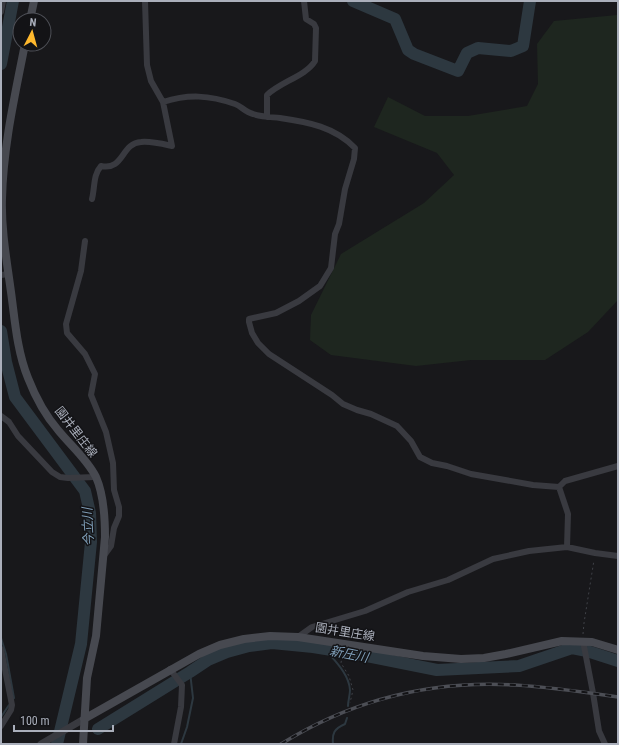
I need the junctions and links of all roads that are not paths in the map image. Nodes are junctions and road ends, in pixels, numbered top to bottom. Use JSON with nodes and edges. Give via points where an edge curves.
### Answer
{"nodes":[{"id":1,"x":3,"y":1,"type":"edge"},
{"id":2,"x":34,"y":1,"type":"edge"},
{"id":3,"x":145,"y":1,"type":"edge"},
{"id":4,"x":304,"y":1,"type":"edge"},
{"id":5,"x":1,"y":12,"type":"edge"},
{"id":6,"x":32,"y":12,"type":"edge"},
{"id":7,"x":23,"y":52,"type":"edge"},
{"id":8,"x":163,"y":102,"type":"junction"},
{"id":9,"x":267,"y":117,"type":"junction"},
{"id":10,"x":92,"y":199,"type":"dead end"},
{"id":11,"x":85,"y":241,"type":"dead end"},
{"id":12,"x":4,"y":274,"type":"edge"},
{"id":13,"x":1,"y":416,"type":"edge"},
{"id":14,"x":618,"y":466,"type":"edge"},
{"id":15,"x":95,"y":477,"type":"junction"},
{"id":16,"x":559,"y":487,"type":"junction"},
{"id":17,"x":567,"y":547,"type":"junction"},
{"id":18,"x":618,"y":556,"type":"edge"},
{"id":19,"x":103,"y":558,"type":"junction"},
{"id":20,"x":298,"y":637,"type":"junction"},
{"id":21,"x":583,"y":641,"type":"junction"},
{"id":22,"x":1,"y":649,"type":"edge"},
{"id":23,"x":618,"y":650,"type":"edge"},
{"id":24,"x":172,"y":670,"type":"junction"},
{"id":25,"x":84,"y":719,"type":"junction"},
{"id":26,"x":1,"y":726,"type":"edge"},
{"id":27,"x":41,"y":744,"type":"edge"},
{"id":28,"x":83,"y":744,"type":"edge"},
{"id":29,"x":174,"y":744,"type":"edge"},
{"id":30,"x":605,"y":744,"type":"edge"}],
"edges":[{"from":1,"to":5,"type":"street"},
{"from":2,"to":6,"type":"main road"},
{"from":3,"to":8,"type":"street","via":[[147,65],[151,81]]},
{"from":4,"to":9,"type":"street","via":[[306,19],[316,28],[314,61],[304,71],[267,95]]},
{"from":7,"to":12,"type":"main road","name":"園井里庄線","via":[[4,153],[1,200]]},
{"from":8,"to":9,"type":"street","via":[[179,97],[198,96],[237,104],[244,111]]},
{"from":8,"to":10,"type":"street","via":[[172,146],[140,142],[129,146],[113,166],[101,166],[96,172]]},
{"from":9,"to":16,"type":"street","via":[[323,126],[348,140],[355,148],[335,234],[331,268],[320,286],[299,300],[276,313],[249,319],[252,333],[258,343],[269,354],[343,404],[397,426],[411,441],[420,457],[432,463],[471,474]]},
{"from":11,"to":19,"type":"street","via":[[81,271],[66,324],[67,333],[85,354],[95,374],[91,395],[106,432],[113,463],[114,490],[119,516],[111,546]]},
{"from":12,"to":15,"type":"main road","name":"園井里庄線","via":[[20,355],[28,378],[44,411],[81,455]]},
{"from":13,"to":15,"type":"street","via":[[60,478]]},
{"from":14,"to":16,"type":"street","via":[[565,481]]},
{"from":15,"to":19,"type":"main road","name":"園井里庄線","via":[[100,488],[105,521]]},
{"from":16,"to":17,"type":"street","via":[[568,514]]},
{"from":17,"to":18,"type":"street"},
{"from":17,"to":20,"type":"street","via":[[529,551],[493,559],[448,580],[408,592],[365,611],[312,627]]},
{"from":19,"to":25,"type":"main road","name":"園井里庄線","via":[[96,636],[87,678]]},
{"from":20,"to":21,"type":"main road","name":"園井里庄線","via":[[423,656],[461,659],[506,654],[562,640]]},
{"from":20,"to":24,"type":"main road","name":"園井里庄線","via":[[270,636],[220,645]]},
{"from":21,"to":23,"type":"main road","name":"園井里庄線"},
{"from":21,"to":30,"type":"street","via":[[599,731]]},
{"from":22,"to":26,"type":"street","via":[[12,705]]},
{"from":24,"to":25,"type":"main road","name":"園井里庄線"},
{"from":24,"to":29,"type":"street","via":[[182,685]]},
{"from":25,"to":27,"type":"street"},
{"from":25,"to":28,"type":"main road","name":"園井里庄線"}]}
